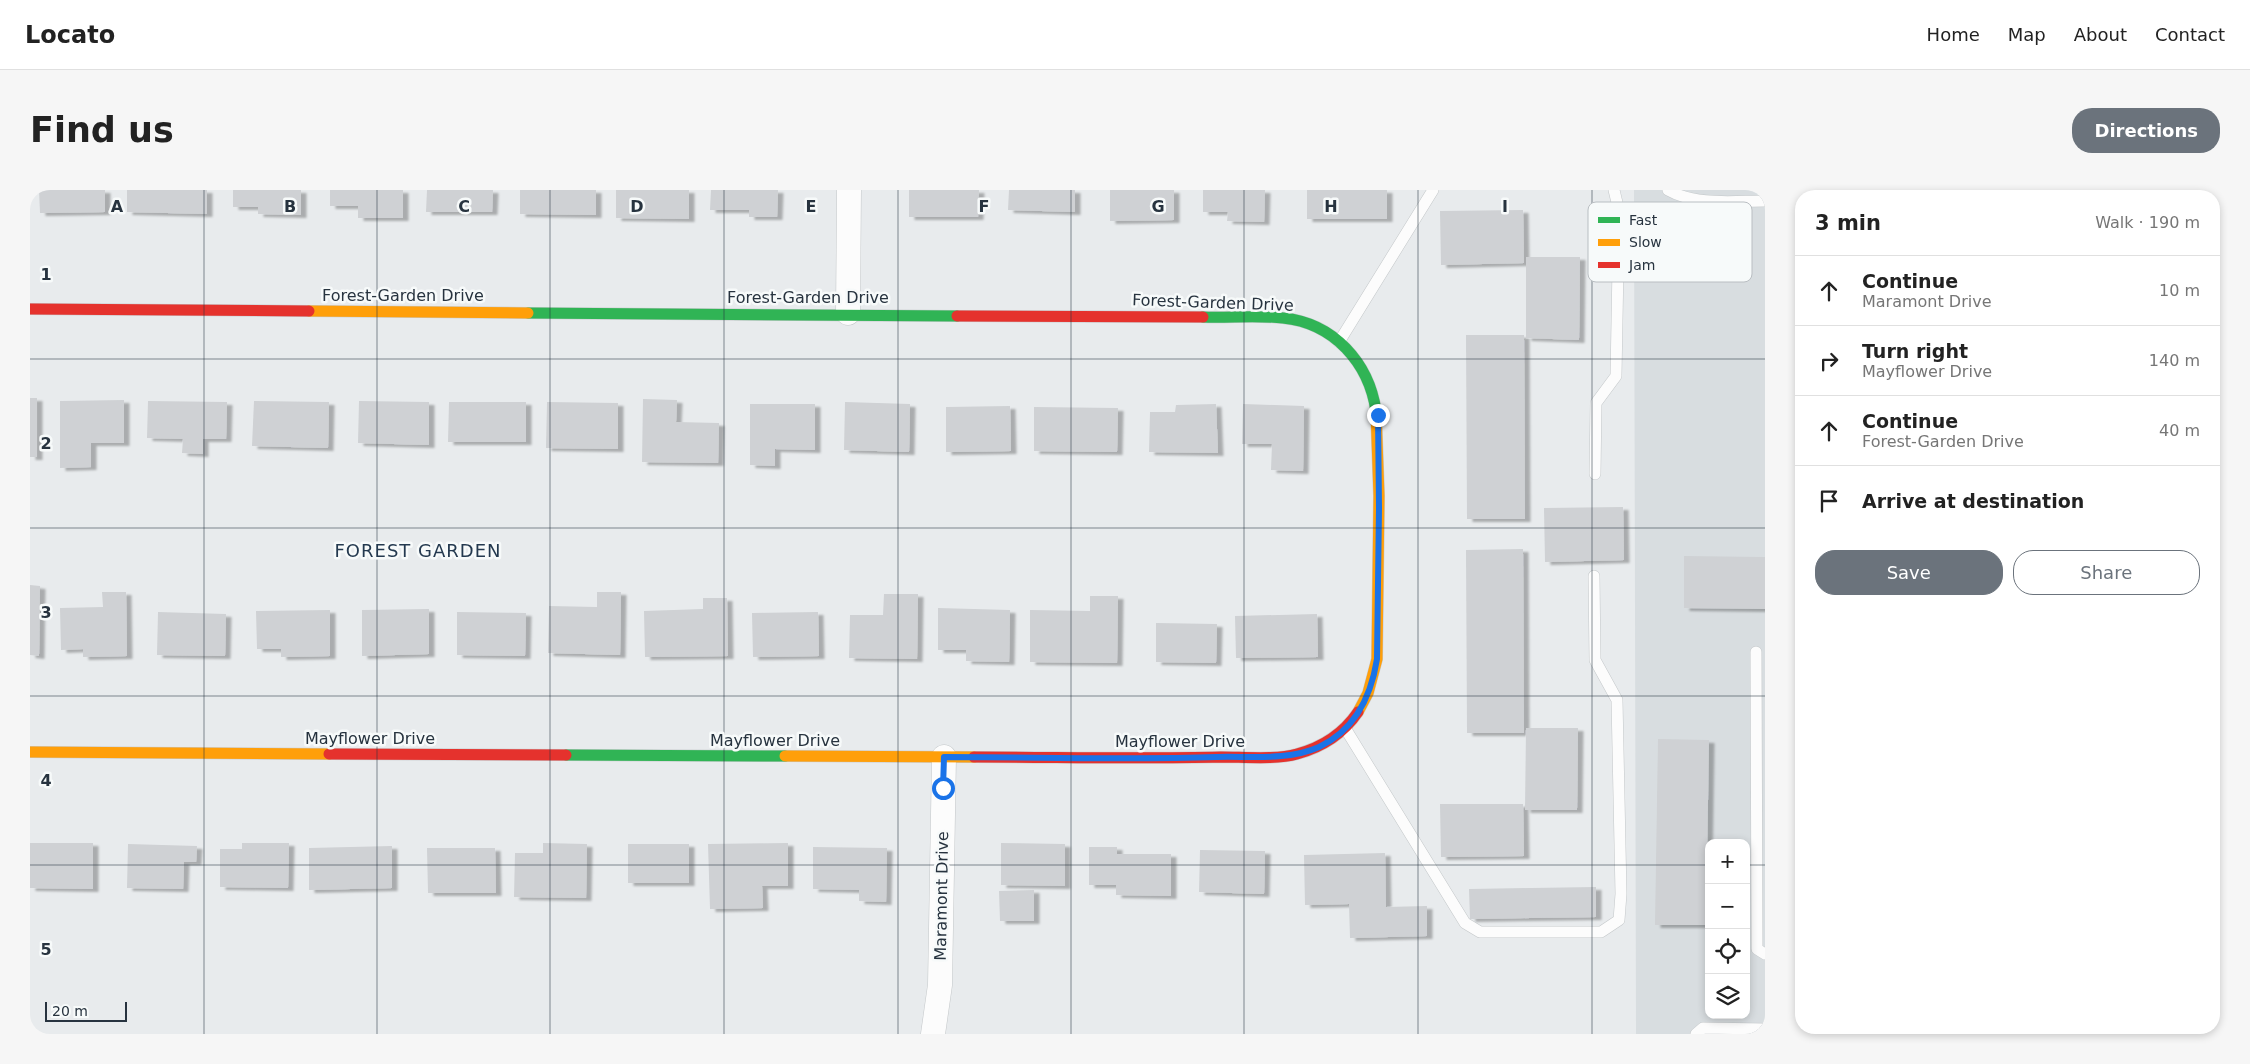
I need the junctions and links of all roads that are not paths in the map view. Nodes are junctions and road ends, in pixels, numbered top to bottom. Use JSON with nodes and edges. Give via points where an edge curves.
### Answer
{"nodes":[{"id":1,"x":849,"y":190,"type":"edge"},
{"id":2,"x":1433,"y":190,"type":"edge"},
{"id":3,"x":1668,"y":190,"type":"edge"},
{"id":4,"x":1765,"y":201,"type":"edge"},
{"id":5,"x":1618,"y":282,"type":"edge"},
{"id":6,"x":30,"y":309,"type":"edge"},
{"id":7,"x":848,"y":313,"type":"junction"},
{"id":8,"x":1339,"y":342,"type":"junction"},
{"id":9,"x":1595,"y":474,"type":"dead end"},
{"id":10,"x":1378,"y":570,"type":"joint"},
{"id":11,"x":1594,"y":576,"type":"dead end"},
{"id":12,"x":1756,"y":652,"type":"dead end"},
{"id":13,"x":1345,"y":728,"type":"junction"},
{"id":14,"x":30,"y":752,"type":"edge"},
{"id":15,"x":944,"y":757,"type":"junction"},
{"id":16,"x":1765,"y":954,"type":"edge"},
{"id":17,"x":1765,"y":1029,"type":"edge"},
{"id":18,"x":934,"y":1034,"type":"edge"},
{"id":19,"x":1696,"y":1034,"type":"edge"}],
"edges":[{"from":1,"to":7,"type":"street"},
{"from":2,"to":8,"type":"lane"},
{"from":3,"to":4,"type":"lane","via":[[1700,200]]},
{"from":5,"to":9,"type":"lane","via":[[1616,376],[1596,403]]},
{"from":6,"to":7,"type":"street","name":"Forest-Garden Drive"},
{"from":7,"to":8,"type":"street","name":"Forest-Garden Drive","via":[[1284,318],[1320,328]]},
{"from":8,"to":10,"type":"street","name":"Forest-Garden Drive","via":[[1346,346],[1365,372],[1378,415]]},
{"from":10,"to":13,"type":"street","name":"Mayflower Drive","via":[[1377,659],[1373,683],[1366,700]]},
{"from":11,"to":13,"type":"lane","via":[[1595,660],[1617,700],[1619,920],[1601,932],[1480,932],[1465,923]]},
{"from":12,"to":16,"type":"lane","via":[[1758,949]]},
{"from":13,"to":15,"type":"street","name":"Mayflower Drive","via":[[1318,747],[1294,756]]},
{"from":14,"to":15,"type":"street","name":"Mayflower Drive"},
{"from":15,"to":18,"type":"street","name":"Maramont Drive","via":[[940,985]]},
{"from":17,"to":19,"type":"lane","via":[[1703,1028]]}]}
